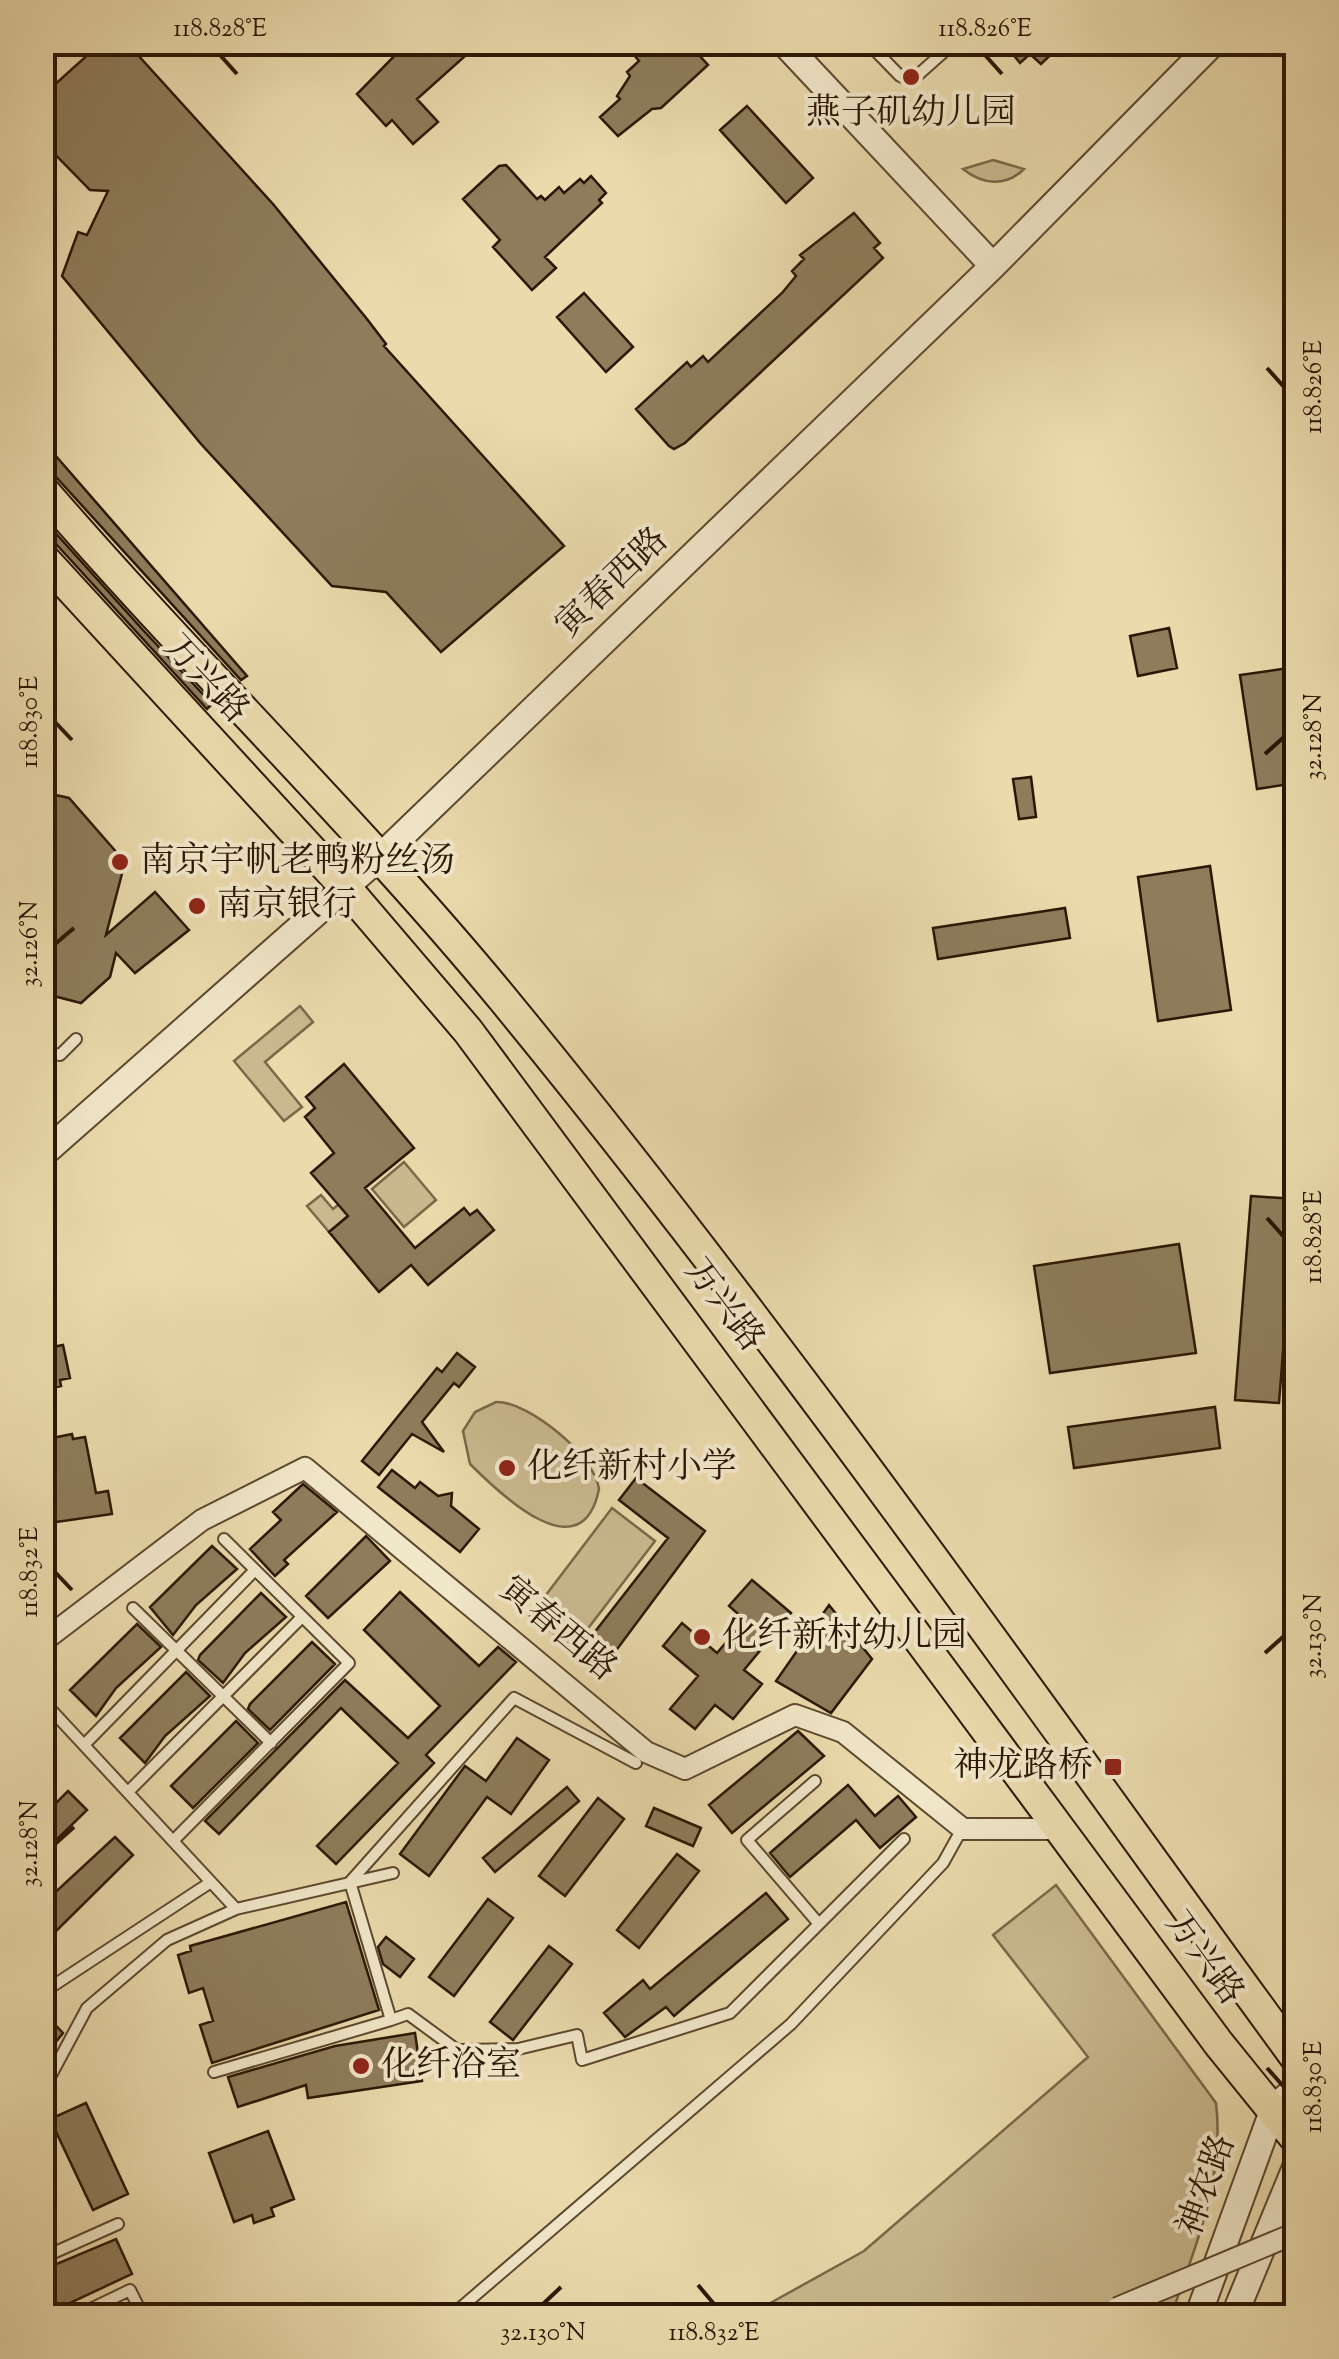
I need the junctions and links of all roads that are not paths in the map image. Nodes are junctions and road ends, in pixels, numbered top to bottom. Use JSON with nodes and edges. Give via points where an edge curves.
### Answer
{"nodes":[{"id":1,"x":867,"y":42,"type":"edge"},
{"id":2,"x":955,"y":42,"type":"edge"},
{"id":3,"x":1214,"y":42,"type":"edge"},
{"id":4,"x":790,"y":45,"type":"edge"},
{"id":5,"x":993,"y":266,"type":"junction"},
{"id":6,"x":42,"y":489,"type":"edge"},
{"id":7,"x":42,"y":557,"type":"edge"},
{"id":8,"x":382,"y":856,"type":"junction"},
{"id":9,"x":346,"y":888,"type":"junction"},
{"id":10,"x":76,"y":1039,"type":"dead end"},
{"id":11,"x":42,"y":1050,"type":"edge"},
{"id":12,"x":48,"y":1141,"type":"edge"},
{"id":13,"x":224,"y":1540,"type":"dead end"},
{"id":14,"x":255,"y":1570,"type":"junction"},
{"id":15,"x":133,"y":1608,"type":"dead end"},
{"id":16,"x":302,"y":1617,"type":"junction"},
{"id":17,"x":42,"y":1642,"type":"edge"},
{"id":18,"x":177,"y":1650,"type":"junction"},
{"id":19,"x":224,"y":1696,"type":"junction"},
{"id":20,"x":42,"y":1700,"type":"edge"},
{"id":21,"x":271,"y":1742,"type":"junction"},
{"id":22,"x":84,"y":1745,"type":"junction"},
{"id":23,"x":636,"y":1763,"type":"dead end"},
{"id":24,"x":815,"y":1781,"type":"dead end"},
{"id":25,"x":128,"y":1792,"type":"junction"},
{"id":26,"x":962,"y":1829,"type":"junction"},
{"id":27,"x":1059,"y":1829,"type":"junction"},
{"id":28,"x":904,"y":1839,"type":"dead end"},
{"id":29,"x":173,"y":1841,"type":"junction"},
{"id":30,"x":393,"y":1873,"type":"dead end"},
{"id":31,"x":211,"y":1882,"type":"junction"},
{"id":32,"x":350,"y":1882,"type":"junction"},
{"id":33,"x":236,"y":1909,"type":"junction"},
{"id":34,"x":819,"y":1924,"type":"junction"},
{"id":35,"x":42,"y":1994,"type":"edge"},
{"id":36,"x":391,"y":2020,"type":"junction"},
{"id":37,"x":1296,"y":2058,"type":"edge"},
{"id":38,"x":214,"y":2072,"type":"dead end"},
{"id":39,"x":42,"y":2092,"type":"edge"},
{"id":40,"x":1285,"y":2098,"type":"edge"},
{"id":41,"x":1296,"y":2138,"type":"edge"},
{"id":42,"x":1296,"y":2166,"type":"edge"},
{"id":43,"x":118,"y":2224,"type":"dead end"},
{"id":44,"x":1296,"y":2233,"type":"edge"},
{"id":45,"x":42,"y":2258,"type":"edge"},
{"id":46,"x":1108,"y":2312,"type":"edge"},
{"id":47,"x":76,"y":2316,"type":"edge"},
{"id":48,"x":143,"y":2316,"type":"edge"},
{"id":49,"x":451,"y":2316,"type":"edge"},
{"id":50,"x":1198,"y":2316,"type":"edge"},
{"id":51,"x":1234,"y":2316,"type":"edge"}],
"edges":[{"from":1,"to":2,"type":"lane","via":[[911,81]]},
{"from":3,"to":5,"type":"street","name":"寅春西路"},
{"from":4,"to":5,"type":"street"},
{"from":5,"to":8,"type":"street","name":"寅春西路"},
{"from":6,"to":8,"type":"main road","name":"万兴路"},
{"from":7,"to":9,"type":"main road","name":"万兴路"},
{"from":8,"to":9,"type":"street","name":"寅春西路"},
{"from":8,"to":37,"type":"main road","name":"万兴路","via":[[772,1338]]},
{"from":9,"to":12,"type":"street","name":"寅春西路"},
{"from":9,"to":27,"type":"main road","name":"万兴路","via":[[468,1031],[606,1212]]},
{"from":10,"to":11,"type":"lane","via":[[60,1054]]},
{"from":13,"to":14,"type":"lane"},
{"from":14,"to":16,"type":"lane"},
{"from":14,"to":18,"type":"lane"},
{"from":15,"to":18,"type":"lane"},
{"from":16,"to":19,"type":"lane"},
{"from":16,"to":21,"type":"lane","via":[[349,1664]]},
{"from":17,"to":26,"type":"street","name":"寅春西路","via":[[202,1520],[305,1468],[646,1752],[685,1769],[795,1715],[844,1732]]},
{"from":18,"to":19,"type":"lane"},
{"from":18,"to":22,"type":"lane"},
{"from":19,"to":21,"type":"lane"},
{"from":19,"to":25,"type":"lane"},
{"from":20,"to":22,"type":"lane"},
{"from":21,"to":29,"type":"lane"},
{"from":22,"to":25,"type":"lane"},
{"from":23,"to":32,"type":"lane","via":[[514,1698]]},
{"from":24,"to":34,"type":"lane","via":[[747,1840]]},
{"from":25,"to":29,"type":"lane"},
{"from":26,"to":27,"type":"street"},
{"from":26,"to":49,"type":"lane","via":[[943,1863],[791,2024]]},
{"from":27,"to":40,"type":"main road","name":"万兴路","via":[[1220,2044]]},
{"from":28,"to":34,"type":"lane"},
{"from":29,"to":31,"type":"lane"},
{"from":30,"to":32,"type":"lane"},
{"from":31,"to":33,"type":"lane"},
{"from":31,"to":35,"type":"lane"},
{"from":32,"to":33,"type":"lane"},
{"from":32,"to":36,"type":"lane"},
{"from":33,"to":39,"type":"lane","via":[[167,1940],[87,2008]]},
{"from":34,"to":36,"type":"lane","via":[[730,2013],[582,2060],[576,2035],[518,2049],[456,2050],[408,2014]]},
{"from":36,"to":38,"type":"lane"},
{"from":40,"to":41,"type":"main road","name":"万兴路"},
{"from":40,"to":50,"type":"street","name":"神农路"},
{"from":42,"to":51,"type":"street","name":"神农路"},
{"from":43,"to":45,"type":"lane"},
{"from":44,"to":46,"type":"street","bridge":true},
{"from":47,"to":48,"type":"lane","via":[[130,2290]]}]}
